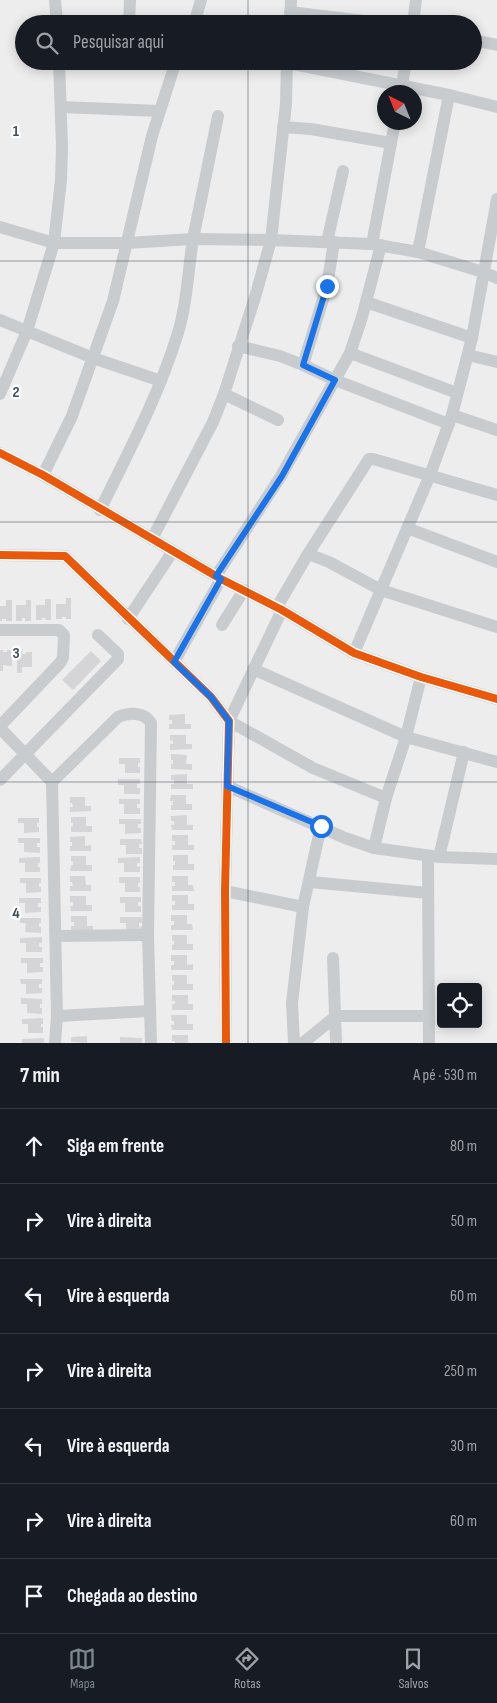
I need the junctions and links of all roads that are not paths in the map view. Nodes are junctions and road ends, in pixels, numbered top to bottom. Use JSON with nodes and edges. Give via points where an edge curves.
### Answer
{"nodes":[{"id":1,"x":54,"y":0,"type":"edge"},
{"id":2,"x":130,"y":0,"type":"edge"},
{"id":3,"x":202,"y":0,"type":"edge"},
{"id":4,"x":416,"y":0,"type":"edge"},
{"id":5,"x":290,"y":12,"type":"edge"},
{"id":6,"x":56,"y":15,"type":"edge"},
{"id":7,"x":129,"y":15,"type":"edge"},
{"id":8,"x":197,"y":15,"type":"edge"},
{"id":9,"x":314,"y":15,"type":"edge"},
{"id":10,"x":414,"y":15,"type":"edge"},
{"id":11,"x":482,"y":42,"type":"edge"},
{"id":12,"x":497,"y":45,"type":"edge"},
{"id":13,"x":59,"y":70,"type":"edge"},
{"id":14,"x":173,"y":70,"type":"edge"},
{"id":15,"x":284,"y":70,"type":"edge"},
{"id":16,"x":319,"y":70,"type":"edge"},
{"id":17,"x":405,"y":70,"type":"edge"},
{"id":18,"x":385,"y":85,"type":"edge"},
{"id":19,"x":403,"y":85,"type":"edge"},
{"id":20,"x":422,"y":92,"type":"edge"},
{"id":21,"x":449,"y":95,"type":"junction"},
{"id":22,"x":497,"y":107,"type":"edge"},
{"id":23,"x":61,"y":108,"type":"junction"},
{"id":24,"x":159,"y":111,"type":"junction"},
{"id":25,"x":218,"y":116,"type":"dead end"},
{"id":26,"x":284,"y":127,"type":"junction"},
{"id":27,"x":394,"y":130,"type":"edge"},
{"id":28,"x":391,"y":144,"type":"junction"},
{"id":29,"x":342,"y":171,"type":"dead end"},
{"id":30,"x":497,"y":205,"type":"edge"},
{"id":31,"x":0,"y":227,"type":"edge"},
{"id":32,"x":193,"y":239,"type":"junction"},
{"id":33,"x":271,"y":240,"type":"junction"},
{"id":34,"x":330,"y":242,"type":"junction"},
{"id":35,"x":54,"y":243,"type":"junction"},
{"id":36,"x":127,"y":243,"type":"junction"},
{"id":37,"x":377,"y":245,"type":"junction"},
{"id":38,"x":418,"y":252,"type":"junction"},
{"id":39,"x":483,"y":272,"type":"junction"},
{"id":40,"x":497,"y":278,"type":"edge"},
{"id":41,"x":366,"y":302,"type":"junction"},
{"id":42,"x":0,"y":320,"type":"edge"},
{"id":43,"x":27,"y":331,"type":"junction"},
{"id":44,"x":472,"y":338,"type":"junction"},
{"id":45,"x":238,"y":346,"type":"junction"},
{"id":46,"x":350,"y":353,"type":"junction"},
{"id":47,"x":468,"y":354,"type":"junction"},
{"id":48,"x":93,"y":358,"type":"junction"},
{"id":49,"x":497,"y":362,"type":"edge"},
{"id":50,"x":303,"y":365,"type":"junction"},
{"id":51,"x":335,"y":380,"type":"junction"},
{"id":52,"x":161,"y":381,"type":"junction"},
{"id":53,"x":457,"y":393,"type":"junction"},
{"id":54,"x":0,"y":394,"type":"edge"},
{"id":55,"x":224,"y":394,"type":"junction"},
{"id":56,"x":278,"y":420,"type":"dead end"},
{"id":57,"x":450,"y":420,"type":"junction"},
{"id":58,"x":497,"y":430,"type":"edge"},
{"id":59,"x":0,"y":453,"type":"edge"},
{"id":60,"x":43,"y":475,"type":"junction"},
{"id":61,"x":430,"y":475,"type":"junction"},
{"id":62,"x":497,"y":495,"type":"edge"},
{"id":63,"x":100,"y":510,"type":"junction"},
{"id":64,"x":407,"y":528,"type":"junction"},
{"id":65,"x":152,"y":539,"type":"junction"},
{"id":66,"x":173,"y":551,"type":"junction"},
{"id":67,"x":308,"y":554,"type":"junction"},
{"id":68,"x":0,"y":555,"type":"edge"},
{"id":69,"x":497,"y":562,"type":"edge"},
{"id":70,"x":219,"y":578,"type":"junction"},
{"id":71,"x":244,"y":590,"type":"junction"},
{"id":72,"x":381,"y":590,"type":"junction"},
{"id":73,"x":279,"y":608,"type":"junction"},
{"id":74,"x":128,"y":619,"type":"junction"},
{"id":75,"x":222,"y":624,"type":"dead end"},
{"id":76,"x":497,"y":627,"type":"edge"},
{"id":77,"x":0,"y":630,"type":"edge"},
{"id":78,"x":98,"y":635,"type":"dead end"},
{"id":79,"x":354,"y":653,"type":"junction"},
{"id":80,"x":174,"y":662,"type":"junction"},
{"id":81,"x":253,"y":669,"type":"junction"},
{"id":82,"x":422,"y":677,"type":"junction"},
{"id":83,"x":497,"y":699,"type":"edge"},
{"id":84,"x":229,"y":721,"type":"junction"},
{"id":85,"x":0,"y":727,"type":"edge"},
{"id":86,"x":406,"y":737,"type":"junction"},
{"id":87,"x":464,"y":752,"type":"junction"},
{"id":88,"x":25,"y":755,"type":"junction"},
{"id":89,"x":497,"y":762,"type":"edge"},
{"id":90,"x":0,"y":780,"type":"edge"},
{"id":91,"x":52,"y":782,"type":"junction"},
{"id":92,"x":227,"y":786,"type":"junction"},
{"id":93,"x":386,"y":798,"type":"junction"},
{"id":94,"x":321,"y":826,"type":"junction"},
{"id":95,"x":374,"y":848,"type":"junction"},
{"id":96,"x":434,"y":857,"type":"junction"},
{"id":97,"x":497,"y":859,"type":"edge"},
{"id":98,"x":310,"y":882,"type":"junction"},
{"id":99,"x":225,"y":891,"type":"junction"},
{"id":100,"x":428,"y":893,"type":"junction"},
{"id":101,"x":303,"y":907,"type":"junction"},
{"id":102,"x":148,"y":935,"type":"junction"},
{"id":103,"x":56,"y":936,"type":"junction"},
{"id":104,"x":333,"y":958,"type":"dead end"},
{"id":105,"x":150,"y":1011,"type":"junction"},
{"id":106,"x":57,"y":1016,"type":"junction"},
{"id":107,"x":336,"y":1016,"type":"junction"},
{"id":108,"x":427,"y":1016,"type":"junction"},
{"id":109,"x":55,"y":1043,"type":"edge"},
{"id":110,"x":151,"y":1043,"type":"edge"},
{"id":111,"x":226,"y":1043,"type":"edge"},
{"id":112,"x":294,"y":1043,"type":"edge"},
{"id":113,"x":303,"y":1043,"type":"edge"},
{"id":114,"x":336,"y":1043,"type":"edge"},
{"id":115,"x":429,"y":1043,"type":"edge"}],
"edges":[{"from":1,"to":6,"type":"street"},
{"from":2,"to":7,"type":"street"},
{"from":3,"to":8,"type":"street"},
{"from":4,"to":10,"type":"street"},
{"from":5,"to":9,"type":"street"},
{"from":11,"to":12,"type":"street"},
{"from":13,"to":23,"type":"street"},
{"from":14,"to":24,"type":"street"},
{"from":15,"to":26,"type":"street"},
{"from":16,"to":18,"type":"street"},
{"from":17,"to":19,"type":"street"},
{"from":20,"to":21,"type":"street"},
{"from":21,"to":22,"type":"street"},
{"from":21,"to":38,"type":"street"},
{"from":23,"to":24,"type":"street"},
{"from":23,"to":35,"type":"street","via":[[61,180]]},
{"from":24,"to":36,"type":"street"},
{"from":25,"to":32,"type":"street"},
{"from":26,"to":28,"type":"street"},
{"from":26,"to":33,"type":"street"},
{"from":27,"to":28,"type":"street"},
{"from":28,"to":37,"type":"street"},
{"from":29,"to":34,"type":"street"},
{"from":30,"to":39,"type":"street"},
{"from":31,"to":35,"type":"street"},
{"from":32,"to":33,"type":"street"},
{"from":32,"to":36,"type":"street"},
{"from":32,"to":52,"type":"street","via":[[178,334]]},
{"from":33,"to":34,"type":"street"},
{"from":33,"to":45,"type":"street"},
{"from":34,"to":37,"type":"street"},
{"from":34,"to":50,"type":"street","via":[[327,286]]},
{"from":35,"to":36,"type":"street"},
{"from":35,"to":43,"type":"street"},
{"from":36,"to":48,"type":"street","via":[[113,301]]},
{"from":37,"to":38,"type":"street"},
{"from":37,"to":41,"type":"street"},
{"from":38,"to":39,"type":"street"},
{"from":39,"to":40,"type":"street"},
{"from":39,"to":44,"type":"street"},
{"from":41,"to":44,"type":"street"},
{"from":41,"to":46,"type":"street"},
{"from":42,"to":43,"type":"street"},
{"from":43,"to":48,"type":"street"},
{"from":43,"to":54,"type":"street"},
{"from":44,"to":47,"type":"street"},
{"from":45,"to":50,"type":"street"},
{"from":45,"to":55,"type":"street"},
{"from":46,"to":51,"type":"street"},
{"from":46,"to":53,"type":"street"},
{"from":47,"to":49,"type":"street"},
{"from":47,"to":53,"type":"street"},
{"from":48,"to":52,"type":"street"},
{"from":48,"to":60,"type":"street","via":[[72,416]]},
{"from":50,"to":51,"type":"street"},
{"from":51,"to":57,"type":"street"},
{"from":51,"to":70,"type":"street","via":[[282,476]]},
{"from":52,"to":63,"type":"street"},
{"from":53,"to":57,"type":"street"},
{"from":55,"to":56,"type":"street"},
{"from":55,"to":65,"type":"street","via":[[213,422]]},
{"from":57,"to":58,"type":"street"},
{"from":57,"to":61,"type":"street"},
{"from":59,"to":60,"type":"street"},
{"from":60,"to":63,"type":"street"},
{"from":61,"to":62,"type":"street"},
{"from":61,"to":64,"type":"street"},
{"from":61,"to":67,"type":"street","via":[[369,459]]},
{"from":63,"to":65,"type":"street"},
{"from":64,"to":69,"type":"street"},
{"from":64,"to":72,"type":"street"},
{"from":65,"to":66,"type":"street"},
{"from":66,"to":70,"type":"street"},
{"from":66,"to":74,"type":"street"},
{"from":67,"to":72,"type":"street"},
{"from":67,"to":73,"type":"street"},
{"from":68,"to":74,"type":"street","via":[[65,556]]},
{"from":70,"to":71,"type":"street"},
{"from":70,"to":80,"type":"street"},
{"from":71,"to":73,"type":"street"},
{"from":71,"to":75,"type":"street"},
{"from":72,"to":76,"type":"street"},
{"from":72,"to":79,"type":"street"},
{"from":73,"to":79,"type":"street"},
{"from":73,"to":81,"type":"street"},
{"from":74,"to":80,"type":"street"},
{"from":77,"to":85,"type":"street","via":[[59,630],[64,635],[60,663]]},
{"from":78,"to":88,"type":"street","via":[[118,654],[118,659]]},
{"from":79,"to":82,"type":"street"},
{"from":80,"to":84,"type":"street","via":[[211,697]]},
{"from":81,"to":84,"type":"street"},
{"from":81,"to":86,"type":"street"},
{"from":82,"to":83,"type":"street"},
{"from":82,"to":86,"type":"street"},
{"from":84,"to":92,"type":"street"},
{"from":84,"to":93,"type":"street","via":[[313,768]]},
{"from":85,"to":88,"type":"street"},
{"from":86,"to":87,"type":"street"},
{"from":86,"to":93,"type":"street"},
{"from":87,"to":89,"type":"street"},
{"from":87,"to":96,"type":"street"},
{"from":88,"to":90,"type":"street"},
{"from":88,"to":91,"type":"street"},
{"from":91,"to":102,"type":"street","via":[[118,717],[143,715],[148,718],[151,724]]},
{"from":91,"to":103,"type":"street"},
{"from":92,"to":94,"type":"street"},
{"from":92,"to":99,"type":"street"},
{"from":93,"to":95,"type":"street"},
{"from":94,"to":95,"type":"street"},
{"from":94,"to":98,"type":"street"},
{"from":95,"to":96,"type":"street"},
{"from":96,"to":97,"type":"street"},
{"from":96,"to":100,"type":"street"},
{"from":98,"to":100,"type":"street"},
{"from":98,"to":101,"type":"street"},
{"from":99,"to":101,"type":"street"},
{"from":99,"to":111,"type":"street"},
{"from":100,"to":108,"type":"street"},
{"from":101,"to":112,"type":"street","via":[[292,1003]]},
{"from":102,"to":103,"type":"street"},
{"from":102,"to":105,"type":"street"},
{"from":103,"to":106,"type":"street"},
{"from":104,"to":107,"type":"street"},
{"from":105,"to":106,"type":"street"},
{"from":105,"to":110,"type":"street"},
{"from":106,"to":109,"type":"street"},
{"from":107,"to":108,"type":"street"},
{"from":107,"to":113,"type":"street"},
{"from":107,"to":114,"type":"street"},
{"from":108,"to":115,"type":"street"}]}
